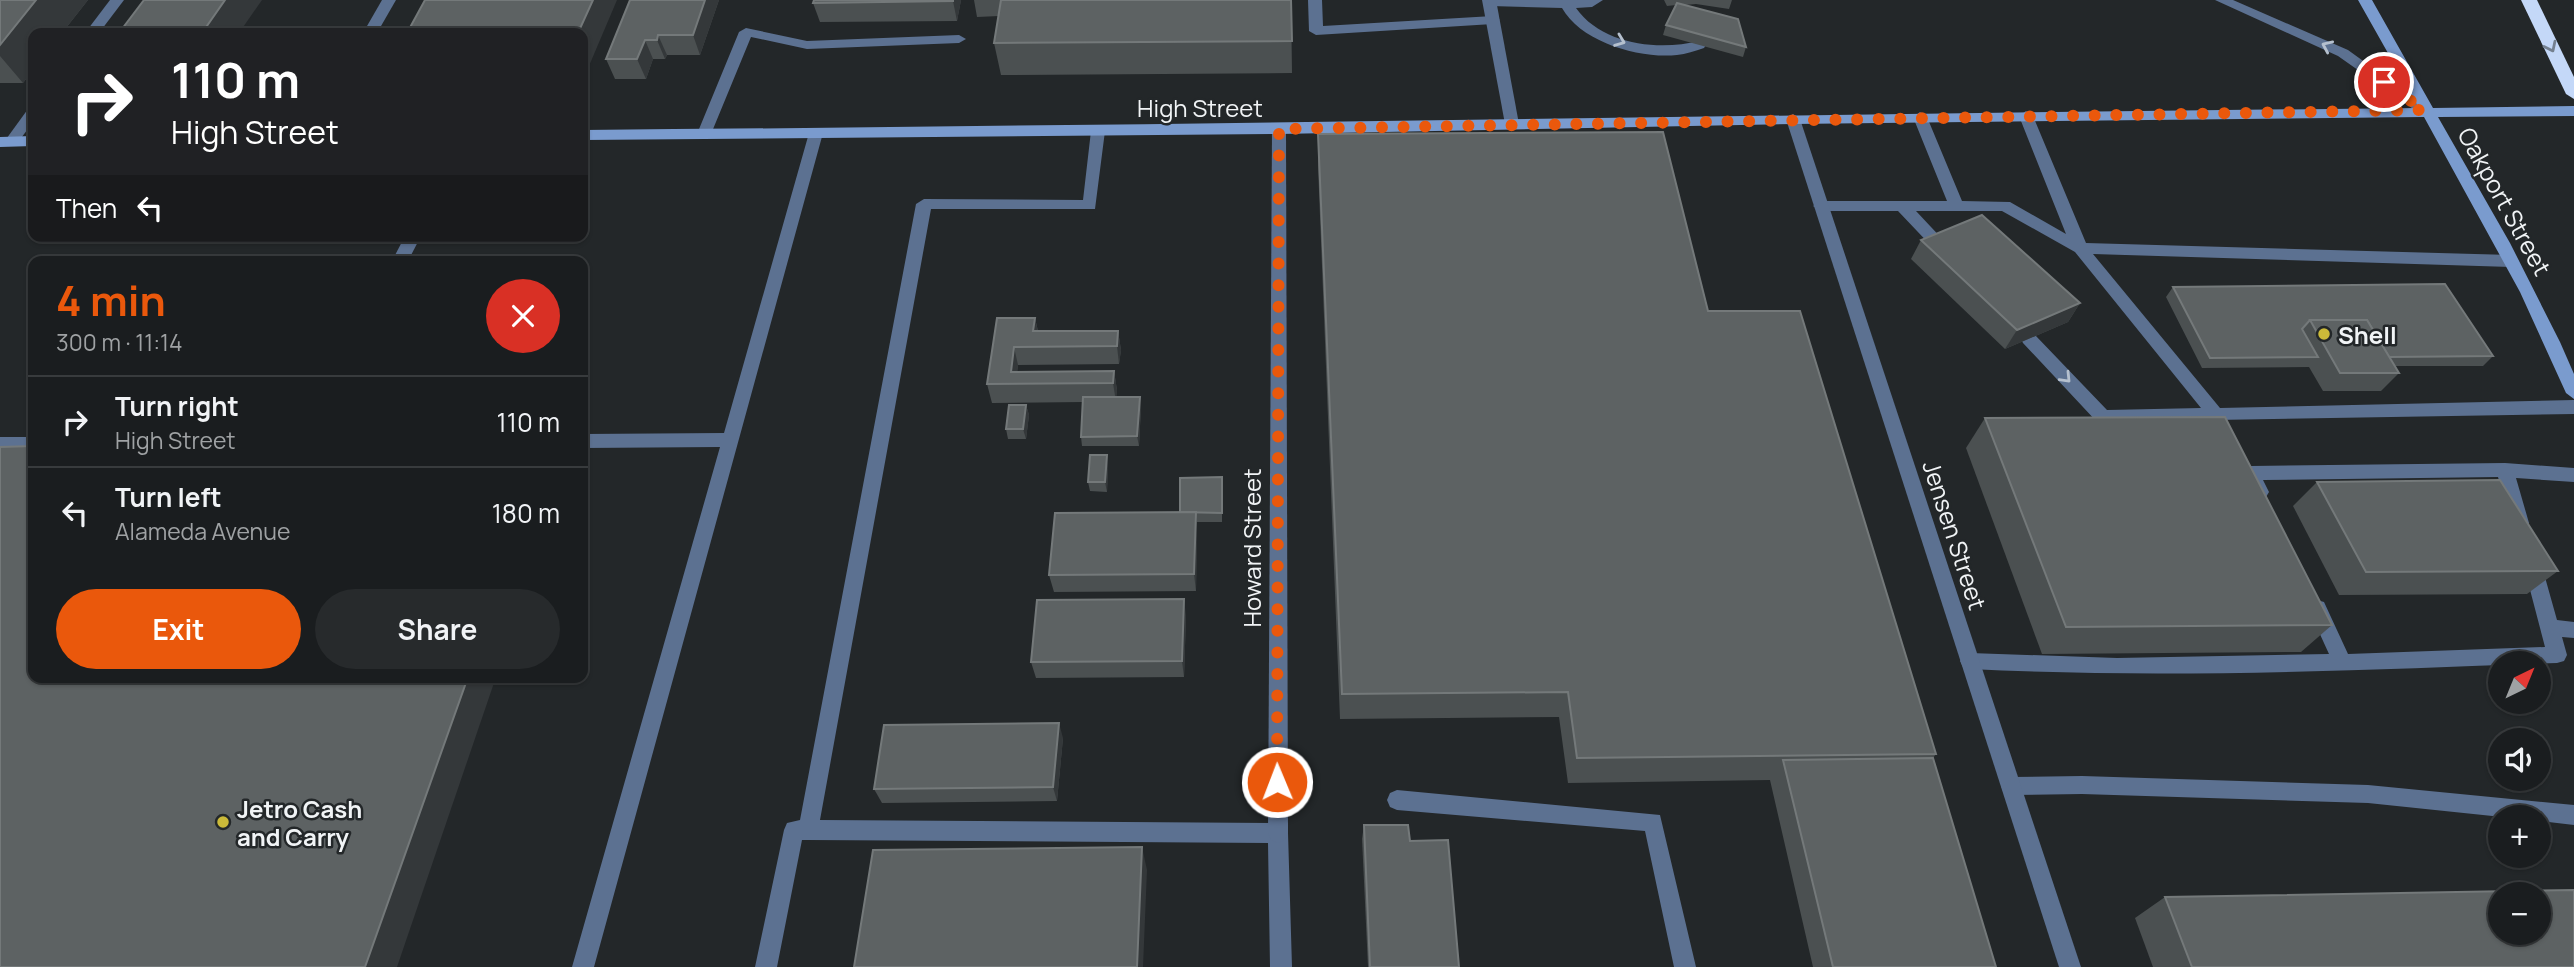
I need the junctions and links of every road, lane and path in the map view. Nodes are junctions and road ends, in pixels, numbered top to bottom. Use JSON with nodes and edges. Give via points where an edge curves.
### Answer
{"nodes":[{"id":1,"x":117,"y":0,"type":"edge"},
{"id":2,"x":389,"y":0,"type":"edge"},
{"id":3,"x":1315,"y":0,"type":"edge"},
{"id":4,"x":1596,"y":0,"type":"edge"},
{"id":5,"x":2222,"y":0,"type":"edge"},
{"id":6,"x":2365,"y":0,"type":"edge"},
{"id":7,"x":2529,"y":0,"type":"edge"},
{"id":8,"x":1490,"y":1,"type":"edge"},
{"id":9,"x":1565,"y":2,"type":"edge"},
{"id":10,"x":1493,"y":20,"type":"junction"},
{"id":11,"x":96,"y":28,"type":"edge"},
{"id":12,"x":373,"y":28,"type":"edge"},
{"id":13,"x":959,"y":39,"type":"dead end"},
{"id":14,"x":1699,"y":45,"type":"edge"},
{"id":15,"x":2574,"y":94,"type":"edge"},
{"id":16,"x":2424,"y":110,"type":"junction"},
{"id":17,"x":2574,"y":111,"type":"edge"},
{"id":18,"x":2026,"y":116,"type":"junction"},
{"id":19,"x":1920,"y":117,"type":"junction"},
{"id":20,"x":28,"y":118,"type":"edge"},
{"id":21,"x":1793,"y":119,"type":"junction"},
{"id":22,"x":1512,"y":124,"type":"junction"},
{"id":23,"x":1279,"y":129,"type":"junction"},
{"id":24,"x":1098,"y":131,"type":"junction"},
{"id":25,"x":816,"y":133,"type":"junction"},
{"id":26,"x":704,"y":134,"type":"junction"},
{"id":27,"x":588,"y":135,"type":"edge"},
{"id":28,"x":28,"y":141,"type":"edge"},
{"id":29,"x":6,"y":142,"type":"edge"},
{"id":30,"x":1901,"y":205,"type":"junction"},
{"id":31,"x":1956,"y":205,"type":"junction"},
{"id":32,"x":1821,"y":206,"type":"junction"},
{"id":33,"x":1941,"y":247,"type":"edge"},
{"id":34,"x":2080,"y":248,"type":"junction"},
{"id":35,"x":2511,"y":261,"type":"junction"},
{"id":36,"x":2029,"y":339,"type":"edge"},
{"id":37,"x":2574,"y":393,"type":"edge"},
{"id":38,"x":2574,"y":407,"type":"edge"},
{"id":39,"x":2215,"y":414,"type":"junction"},
{"id":40,"x":731,"y":440,"type":"junction"},
{"id":41,"x":588,"y":441,"type":"edge"},
{"id":42,"x":0,"y":444,"type":"edge"},
{"id":43,"x":28,"y":444,"type":"edge"},
{"id":44,"x":2505,"y":470,"type":"junction"},
{"id":45,"x":2574,"y":475,"type":"edge"},
{"id":46,"x":2269,"y":511,"type":"edge"},
{"id":47,"x":2306,"y":586,"type":"edge"},
{"id":48,"x":2549,"y":628,"type":"junction"},
{"id":49,"x":2574,"y":630,"type":"edge"},
{"id":50,"x":1970,"y":661,"type":"junction"},
{"id":51,"x":2342,"y":661,"type":"junction"},
{"id":52,"x":2011,"y":786,"type":"junction"},
{"id":53,"x":1396,"y":800,"type":"dead end"},
{"id":54,"x":2574,"y":816,"type":"edge"},
{"id":55,"x":808,"y":830,"type":"junction"},
{"id":56,"x":1278,"y":833,"type":"junction"},
{"id":57,"x":583,"y":967,"type":"edge"},
{"id":58,"x":766,"y":967,"type":"edge"},
{"id":59,"x":1281,"y":967,"type":"edge"},
{"id":60,"x":1685,"y":967,"type":"edge"},
{"id":61,"x":2070,"y":967,"type":"edge"}],
"edges":[{"from":1,"to":11,"type":"street"},
{"from":2,"to":12,"type":"street"},
{"from":3,"to":10,"type":"street","via":[[1316,32]]},
{"from":4,"to":9,"type":"street"},
{"from":16,"to":5,"type":"street","one_way":true,"via":[[2343,53]]},
{"from":6,"to":16,"type":"main road","name":"Oakport Street"},
{"from":7,"to":15,"type":"highway","one_way":true},
{"from":8,"to":9,"type":"street"},
{"from":8,"to":10,"type":"street"},
{"from":9,"to":14,"type":"street","one_way":true,"via":[[1588,28],[1631,45],[1675,51]]},
{"from":10,"to":22,"type":"street"},
{"from":13,"to":26,"type":"street","via":[[807,45],[746,32]]},
{"from":16,"to":17,"type":"main road","name":"High Street"},
{"from":16,"to":18,"type":"main road","name":"High Street"},
{"from":16,"to":35,"type":"main road","name":"Oakport Street","via":[[2467,174]]},
{"from":18,"to":19,"type":"main road","name":"High Street"},
{"from":18,"to":34,"type":"street"},
{"from":19,"to":21,"type":"main road","name":"High Street"},
{"from":19,"to":31,"type":"street"},
{"from":20,"to":29,"type":"street"},
{"from":21,"to":22,"type":"main road","name":"High Street"},
{"from":21,"to":32,"type":"street","name":"Jensen Street"},
{"from":22,"to":23,"type":"main road","name":"High Street"},
{"from":23,"to":24,"type":"main road","name":"High Street"},
{"from":23,"to":56,"type":"street","name":"Howard Street"},
{"from":24,"to":25,"type":"main road","name":"High Street"},
{"from":24,"to":55,"type":"street","via":[[1090,205],[924,204]]},
{"from":25,"to":26,"type":"main road","name":"High Street"},
{"from":25,"to":40,"type":"street"},
{"from":26,"to":27,"type":"main road","name":"High Street"},
{"from":28,"to":29,"type":"main road"},
{"from":30,"to":31,"type":"street"},
{"from":30,"to":32,"type":"street"},
{"from":30,"to":33,"type":"street"},
{"from":31,"to":34,"type":"street","via":[[2005,206]]},
{"from":32,"to":50,"type":"street","name":"Jensen Street"},
{"from":34,"to":35,"type":"street"},
{"from":34,"to":39,"type":"street"},
{"from":35,"to":37,"type":"main road","name":"Oakport Street"},
{"from":36,"to":39,"type":"street","one_way":true,"via":[[2103,416]]},
{"from":38,"to":39,"type":"street"},
{"from":40,"to":41,"type":"street"},
{"from":40,"to":57,"type":"street"},
{"from":42,"to":43,"type":"street"},
{"from":44,"to":45,"type":"street"},
{"from":44,"to":46,"type":"street","via":[[2251,473]]},
{"from":44,"to":48,"type":"street"},
{"from":47,"to":51,"type":"street"},
{"from":48,"to":49,"type":"street"},
{"from":48,"to":51,"type":"street","via":[[2557,655]]},
{"from":50,"to":51,"type":"street","via":[[2185,666]]},
{"from":50,"to":52,"type":"street","name":"Jensen Street"},
{"from":52,"to":54,"type":"street","via":[[2368,794]]},
{"from":52,"to":61,"type":"street","name":"Jensen Street"},
{"from":53,"to":60,"type":"street","via":[[1653,822]]},
{"from":55,"to":56,"type":"street"},
{"from":55,"to":58,"type":"street","via":[[794,830]]},
{"from":56,"to":59,"type":"street","name":"Howard Street"}]}
